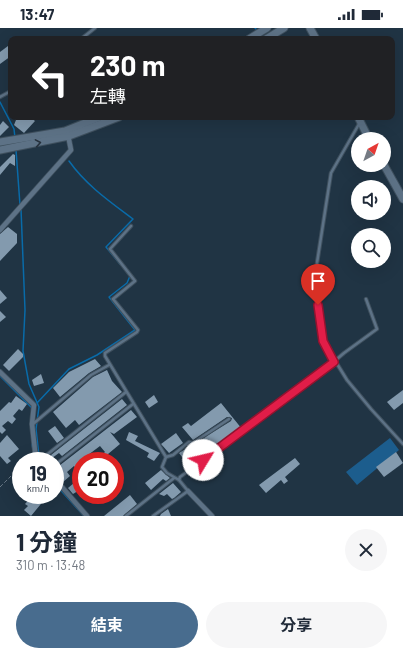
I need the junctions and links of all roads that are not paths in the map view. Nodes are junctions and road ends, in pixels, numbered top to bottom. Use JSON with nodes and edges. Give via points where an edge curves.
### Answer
{"nodes":[{"id":1,"x":95,"y":28,"type":"edge"},
{"id":2,"x":267,"y":28,"type":"edge"},
{"id":3,"x":284,"y":28,"type":"edge"},
{"id":4,"x":86,"y":36,"type":"edge"},
{"id":5,"x":254,"y":36,"type":"edge"},
{"id":6,"x":271,"y":36,"type":"edge"},
{"id":7,"x":94,"y":120,"type":"edge"},
{"id":8,"x":110,"y":120,"type":"edge"},
{"id":9,"x":359,"y":120,"type":"edge"},
{"id":10,"x":360,"y":120,"type":"edge"},
{"id":11,"x":366,"y":132,"type":"edge"},
{"id":12,"x":67,"y":134,"type":"junction"},
{"id":13,"x":0,"y":142,"type":"edge"},
{"id":14,"x":0,"y":150,"type":"edge"},
{"id":15,"x":388,"y":172,"type":"edge"},
{"id":16,"x":403,"y":199,"type":"edge"},
{"id":17,"x":131,"y":226,"type":"dead end"},
{"id":18,"x":0,"y":230,"type":"edge"},
{"id":19,"x":366,"y":299,"type":"dead end"},
{"id":20,"x":334,"y":362,"type":"junction"},
{"id":21,"x":109,"y":365,"type":"junction"},
{"id":22,"x":0,"y":372,"type":"edge"},
{"id":23,"x":126,"y":392,"type":"junction"},
{"id":24,"x":133,"y":404,"type":"junction"},
{"id":25,"x":229,"y":418,"type":"dead end"},
{"id":26,"x":32,"y":424,"type":"junction"},
{"id":27,"x":403,"y":444,"type":"edge"},
{"id":28,"x":36,"y":452,"type":"edge"},
{"id":29,"x":50,"y":452,"type":"edge"},
{"id":30,"x":166,"y":457,"type":"junction"},
{"id":31,"x":64,"y":458,"type":"edge"},
{"id":32,"x":174,"y":478,"type":"junction"},
{"id":33,"x":179,"y":480,"type":"junction"},
{"id":34,"x":64,"y":489,"type":"edge"},
{"id":35,"x":188,"y":491,"type":"junction"},
{"id":36,"x":87,"y":516,"type":"edge"},
{"id":37,"x":126,"y":516,"type":"edge"},
{"id":38,"x":153,"y":516,"type":"edge"},
{"id":39,"x":212,"y":516,"type":"edge"}],
"edges":[{"from":1,"to":4,"type":"lane"},
{"from":2,"to":5,"type":"main road"},
{"from":3,"to":6,"type":"main road"},
{"from":7,"to":12,"type":"main road"},
{"from":8,"to":12,"type":"main road"},
{"from":9,"to":20,"type":"lane","via":[[331,173],[316,263],[323,341]]},
{"from":10,"to":11,"type":"main road"},
{"from":12,"to":13,"type":"main road"},
{"from":14,"to":12,"type":"main road","one_way":true},
{"from":12,"to":18,"type":"street","via":[[71,150]]},
{"from":15,"to":16,"type":"main road"},
{"from":17,"to":21,"type":"lane","via":[[110,248],[134,281],[113,299],[138,330],[105,353]]},
{"from":19,"to":20,"type":"lane","via":[[377,329]]},
{"from":20,"to":27,"type":"lane","via":[[371,410]]},
{"from":20,"to":33,"type":"lane"},
{"from":21,"to":23,"type":"lane"},
{"from":21,"to":26,"type":"lane","via":[[90,375]]},
{"from":22,"to":26,"type":"street","via":[[34,405]]},
{"from":23,"to":24,"type":"lane"},
{"from":23,"to":29,"type":"lane"},
{"from":24,"to":30,"type":"lane"},
{"from":24,"to":31,"type":"lane"},
{"from":25,"to":30,"type":"lane","via":[[193,443],[190,442],[173,455]]},
{"from":26,"to":28,"type":"street"},
{"from":30,"to":32,"type":"lane","via":[[162,467]]},
{"from":32,"to":33,"type":"lane"},
{"from":32,"to":37,"type":"lane"},
{"from":33,"to":35,"type":"lane"},
{"from":34,"to":36,"type":"street"},
{"from":35,"to":38,"type":"lane"},
{"from":35,"to":39,"type":"street"}]}
